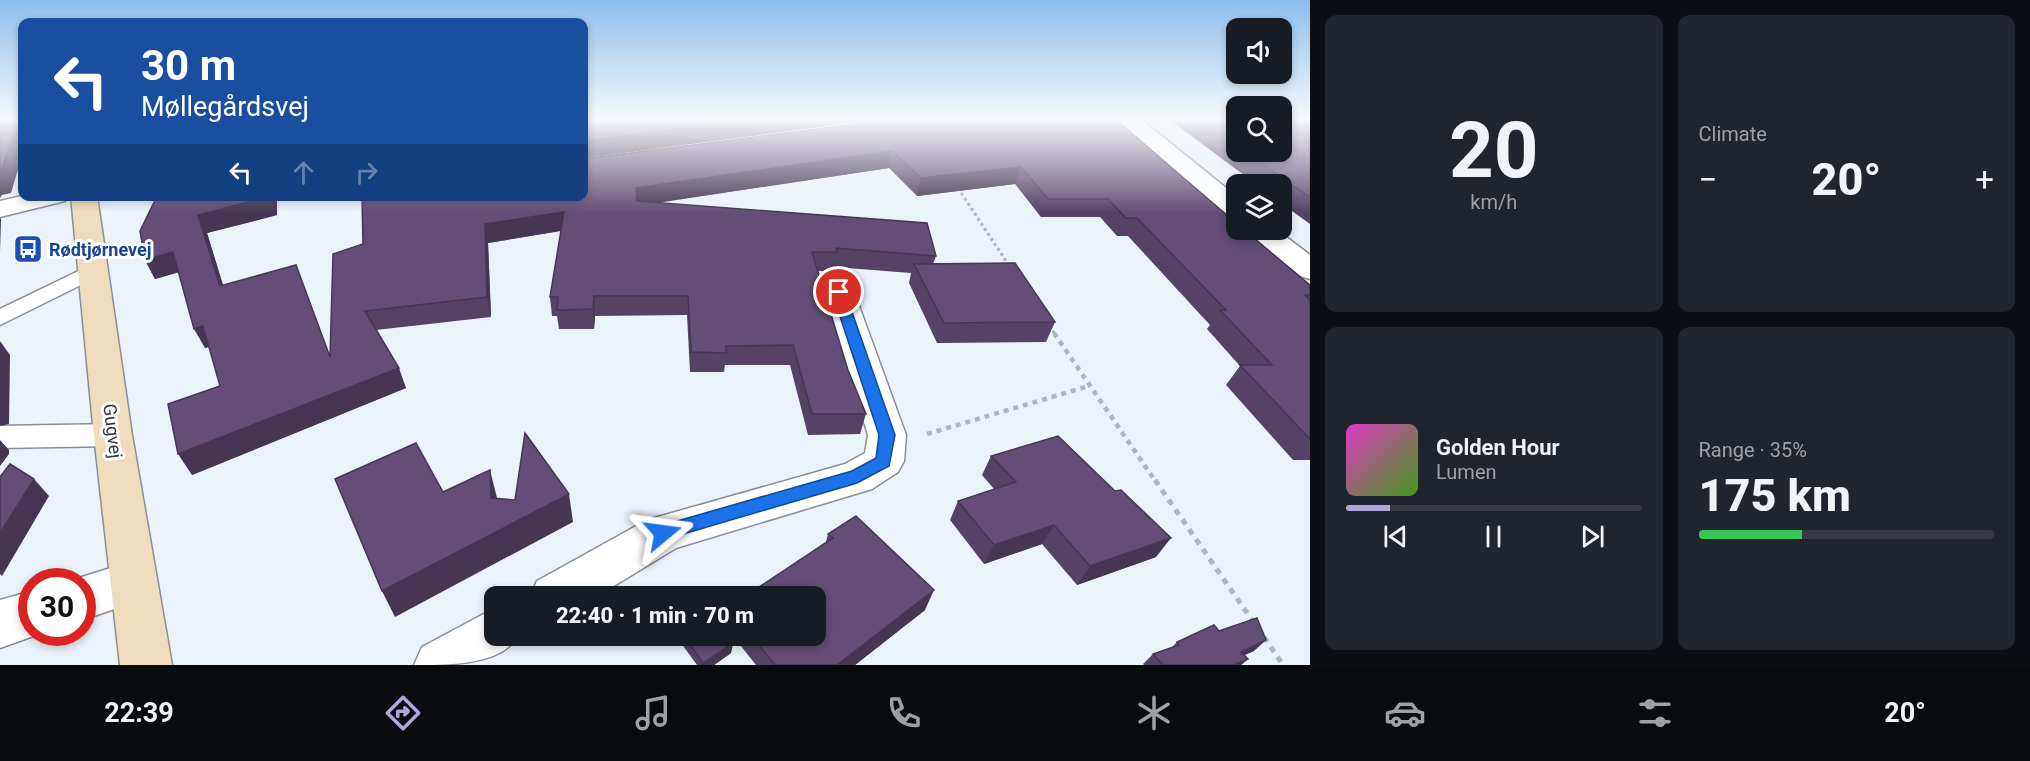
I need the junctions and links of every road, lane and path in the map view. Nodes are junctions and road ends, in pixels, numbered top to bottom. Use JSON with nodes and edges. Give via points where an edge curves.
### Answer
{"nodes":[{"id":1,"x":1166,"y":151,"type":"edge"},
{"id":2,"x":952,"y":180,"type":"edge"},
{"id":3,"x":34,"y":201,"type":"edge"},
{"id":4,"x":85,"y":201,"type":"edge"},
{"id":5,"x":1226,"y":201,"type":"edge"},
{"id":6,"x":0,"y":209,"type":"edge"},
{"id":7,"x":1273,"y":240,"type":"edge"},
{"id":8,"x":1011,"y":268,"type":"edge"},
{"id":9,"x":93,"y":270,"type":"junction"},
{"id":10,"x":1310,"y":270,"type":"edge"},
{"id":11,"x":839,"y":292,"type":"dead end"},
{"id":12,"x":1044,"y":317,"type":"edge"},
{"id":13,"x":0,"y":318,"type":"edge"},
{"id":14,"x":1090,"y":386,"type":"junction"},
{"id":15,"x":113,"y":435,"type":"junction"},
{"id":16,"x":887,"y":435,"type":"junction"},
{"id":17,"x":0,"y":437,"type":"edge"},
{"id":18,"x":133,"y":582,"type":"junction"},
{"id":19,"x":573,"y":586,"type":"edge"},
{"id":20,"x":96,"y":594,"type":"edge"},
{"id":21,"x":18,"y":618,"type":"edge"},
{"id":22,"x":0,"y":624,"type":"edge"},
{"id":23,"x":1256,"y":627,"type":"edge"},
{"id":24,"x":1263,"y":636,"type":"edge"},
{"id":25,"x":484,"y":639,"type":"edge"},
{"id":26,"x":146,"y":665,"type":"edge"},
{"id":27,"x":440,"y":665,"type":"edge"},
{"id":28,"x":1283,"y":665,"type":"edge"}],
"edges":[{"from":1,"to":5,"type":"street"},
{"from":2,"to":8,"type":"path"},
{"from":3,"to":6,"type":"street"},
{"from":4,"to":9,"type":"street","name":"Gugvej"},
{"from":7,"to":10,"type":"street"},
{"from":9,"to":13,"type":"lane"},
{"from":9,"to":15,"type":"street","name":"Gugvej"},
{"from":11,"to":16,"type":"street"},
{"from":12,"to":14,"type":"path"},
{"from":14,"to":16,"type":"path","via":[[917,437]]},
{"from":14,"to":23,"type":"path"},
{"from":15,"to":17,"type":"lane"},
{"from":15,"to":18,"type":"street","name":"Gugvej"},
{"from":16,"to":19,"type":"street","via":[[884,461],[857,477],[663,533]]},
{"from":18,"to":20,"type":"street"},
{"from":18,"to":26,"type":"street","name":"Gugvej"},
{"from":21,"to":22,"type":"street"},
{"from":24,"to":28,"type":"path"},
{"from":25,"to":27,"type":"street"}]}
